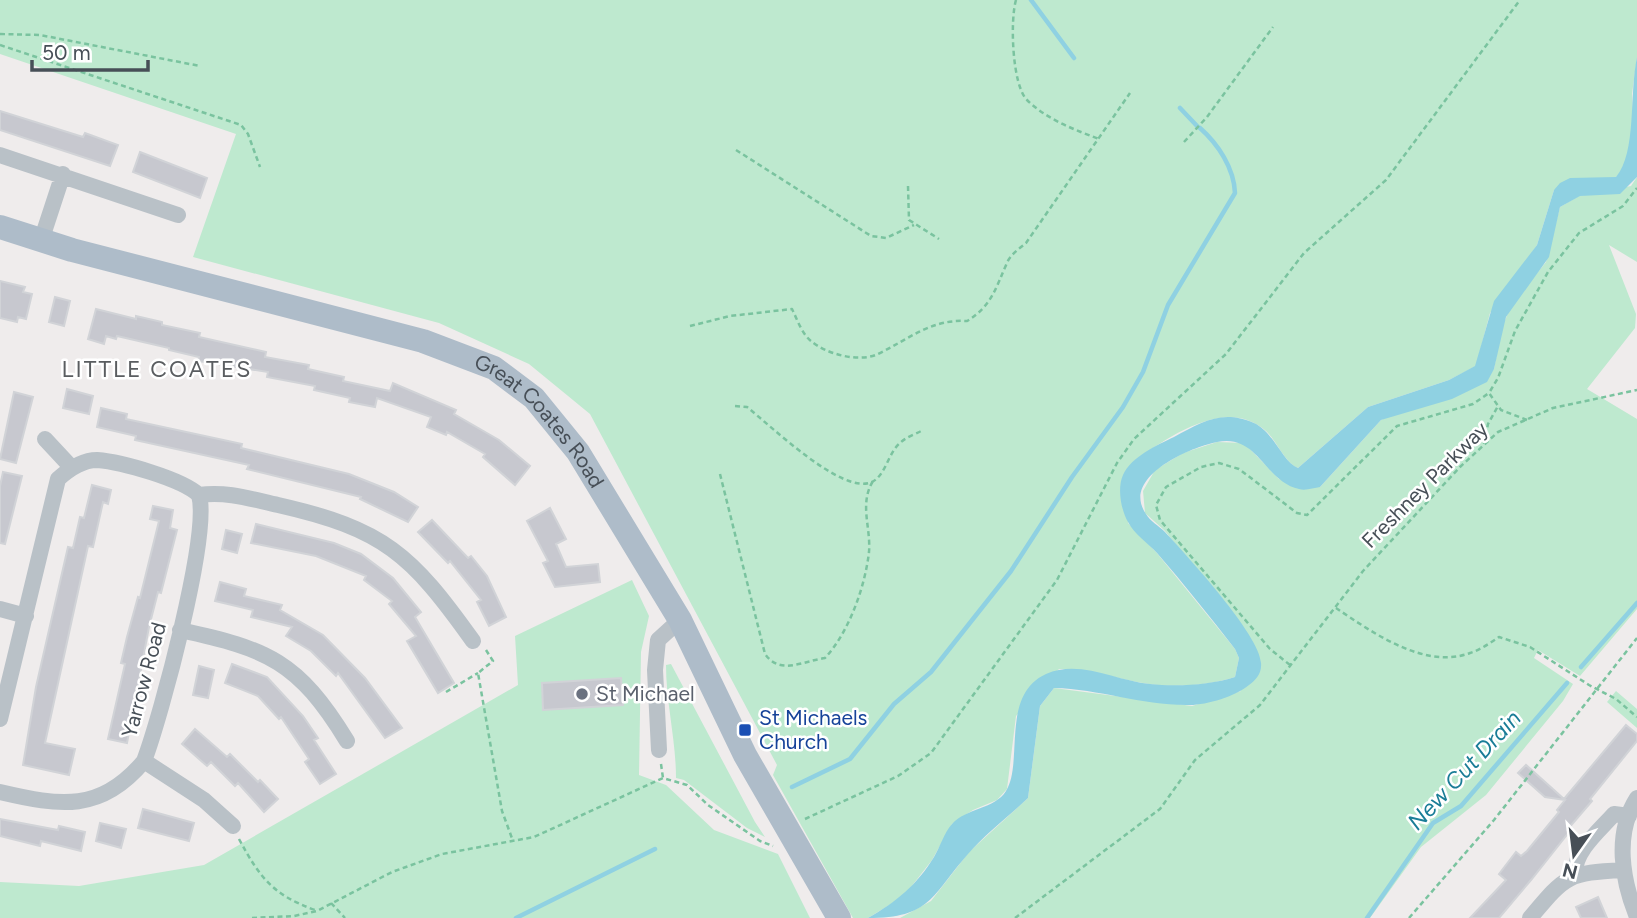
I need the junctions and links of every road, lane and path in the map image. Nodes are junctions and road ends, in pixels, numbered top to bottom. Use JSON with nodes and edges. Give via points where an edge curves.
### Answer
{"nodes":[{"id":1,"x":1016,"y":0,"type":"edge"},
{"id":2,"x":1520,"y":0,"type":"edge"},
{"id":3,"x":1273,"y":27,"type":"dead end"},
{"id":4,"x":0,"y":34,"type":"edge"},
{"id":5,"x":0,"y":45,"type":"edge"},
{"id":6,"x":200,"y":66,"type":"dead end"},
{"id":7,"x":1130,"y":93,"type":"dead end"},
{"id":8,"x":1099,"y":139,"type":"junction"},
{"id":9,"x":1184,"y":142,"type":"dead end"},
{"id":10,"x":736,"y":150,"type":"dead end"},
{"id":11,"x":0,"y":155,"type":"edge"},
{"id":12,"x":260,"y":167,"type":"dead end"},
{"id":13,"x":63,"y":174,"type":"junction"},
{"id":14,"x":908,"y":186,"type":"dead end"},
{"id":15,"x":1637,"y":188,"type":"edge"},
{"id":16,"x":178,"y":215,"type":"dead end"},
{"id":17,"x":914,"y":225,"type":"junction"},
{"id":18,"x":0,"y":227,"type":"edge"},
{"id":19,"x":939,"y":239,"type":"dead end"},
{"id":20,"x":41,"y":241,"type":"junction"},
{"id":21,"x":690,"y":326,"type":"dead end"},
{"id":22,"x":1637,"y":390,"type":"edge"},
{"id":23,"x":1489,"y":393,"type":"junction"},
{"id":24,"x":735,"y":406,"type":"dead end"},
{"id":25,"x":1498,"y":406,"type":"junction"},
{"id":26,"x":1527,"y":419,"type":"junction"},
{"id":27,"x":923,"y":430,"type":"dead end"},
{"id":28,"x":45,"y":439,"type":"dead end"},
{"id":29,"x":1485,"y":444,"type":"junction"},
{"id":30,"x":72,"y":468,"type":"junction"},
{"id":31,"x":720,"y":474,"type":"dead end"},
{"id":32,"x":873,"y":481,"type":"junction"},
{"id":33,"x":199,"y":495,"type":"junction"},
{"id":34,"x":1336,"y":608,"type":"junction"},
{"id":35,"x":0,"y":609,"type":"edge"},
{"id":36,"x":26,"y":616,"type":"junction"},
{"id":37,"x":680,"y":620,"type":"junction"},
{"id":38,"x":180,"y":630,"type":"junction"},
{"id":39,"x":1637,"y":638,"type":"edge"},
{"id":40,"x":473,"y":641,"type":"joint"},
{"id":41,"x":1290,"y":665,"type":"junction"},
{"id":42,"x":478,"y":673,"type":"junction"},
{"id":43,"x":1596,"y":688,"type":"junction"},
{"id":44,"x":446,"y":692,"type":"dead end"},
{"id":45,"x":1637,"y":717,"type":"edge"},
{"id":46,"x":0,"y":719,"type":"edge"},
{"id":47,"x":347,"y":741,"type":"dead end"},
{"id":48,"x":659,"y":750,"type":"dead end"},
{"id":49,"x":144,"y":761,"type":"junction"},
{"id":50,"x":0,"y":792,"type":"edge"},
{"id":51,"x":1637,"y":798,"type":"edge"},
{"id":52,"x":1629,"y":816,"type":"junction"},
{"id":53,"x":233,"y":826,"type":"joint"},
{"id":54,"x":784,"y":838,"type":"junction"},
{"id":55,"x":513,"y":841,"type":"junction"},
{"id":56,"x":1624,"y":870,"type":"junction"},
{"id":57,"x":1575,"y":874,"type":"junction"},
{"id":58,"x":331,"y":904,"type":"junction"},
{"id":59,"x":317,"y":911,"type":"junction"},
{"id":60,"x":1637,"y":917,"type":"edge"},
{"id":61,"x":251,"y":918,"type":"edge"},
{"id":62,"x":345,"y":918,"type":"edge"},
{"id":63,"x":838,"y":918,"type":"edge"},
{"id":64,"x":1016,"y":918,"type":"edge"},
{"id":65,"x":1409,"y":918,"type":"edge"},
{"id":66,"x":1530,"y":918,"type":"edge"}],
"edges":[{"from":1,"to":8,"type":"path","via":[[1014,50],[1026,99],[1065,126]]},
{"from":2,"to":54,"type":"path","via":[[1386,180],[1304,253],[1226,354],[1134,439],[1116,463],[1057,580],[932,753]]},
{"from":3,"to":9,"type":"path"},
{"from":4,"to":6,"type":"path","via":[[40,35]]},
{"from":5,"to":12,"type":"path","via":[[241,125]]},
{"from":7,"to":8,"type":"path"},
{"from":8,"to":21,"type":"path","via":[[1026,243],[1008,260],[991,301],[967,321],[946,320],[876,356],[851,357],[831,353],[810,341],[792,309]]},
{"from":10,"to":17,"type":"path","via":[[871,236],[886,238]]},
{"from":11,"to":13,"type":"street"},
{"from":13,"to":16,"type":"street"},
{"from":13,"to":20,"type":"street"},
{"from":14,"to":17,"type":"path","via":[[908,213]]},
{"from":15,"to":23,"type":"path","via":[[1623,206],[1579,233],[1548,272],[1515,331]]},
{"from":17,"to":19,"type":"path"},
{"from":18,"to":20,"type":"main road","name":"Great Coates Road"},
{"from":20,"to":37,"type":"main road","name":"Great Coates Road","via":[[411,338],[494,368],[534,398],[578,452]]},
{"from":22,"to":26,"type":"path","name":"Freshney Parkway","via":[[1553,408]]},
{"from":23,"to":25,"type":"path"},
{"from":23,"to":41,"type":"path","via":[[1472,404],[1397,426],[1307,514],[1297,513],[1239,470],[1219,463],[1166,486],[1156,505],[1160,520],[1270,649]]},
{"from":24,"to":32,"type":"path","via":[[747,407],[838,478],[860,485]]},
{"from":25,"to":26,"type":"path","via":[[1513,417]]},
{"from":25,"to":29,"type":"path","via":[[1488,424]]},
{"from":26,"to":29,"type":"path","name":"Freshney Parkway","via":[[1497,432]]},
{"from":27,"to":32,"type":"path","via":[[898,443]]},
{"from":28,"to":30,"type":"street"},
{"from":29,"to":34,"type":"path","name":"Freshney Parkway","via":[[1363,571]]},
{"from":30,"to":33,"type":"street","via":[[96,460],[177,480]]},
{"from":30,"to":36,"type":"street","via":[[58,479]]},
{"from":31,"to":32,"type":"path","via":[[765,654],[780,668],[825,658],[845,628],[869,553],[865,502]]},
{"from":33,"to":38,"type":"street","name":"Yarrow Road","via":[[202,523]]},
{"from":33,"to":40,"type":"street","via":[[220,492],[320,514],[362,529],[412,564]]},
{"from":34,"to":41,"type":"path","name":"Freshney Parkway"},
{"from":34,"to":43,"type":"path","via":[[1383,639],[1439,658],[1469,654],[1499,637],[1531,647]]},
{"from":35,"to":36,"type":"street"},
{"from":36,"to":46,"type":"street"},
{"from":37,"to":48,"type":"street","via":[[658,639]]},
{"from":37,"to":54,"type":"main road","name":"Great Coates Road"},
{"from":38,"to":47,"type":"street","via":[[237,643],[280,662],[310,689]]},
{"from":38,"to":49,"type":"street","name":"Yarrow Road"},
{"from":39,"to":43,"type":"path"},
{"from":40,"to":42,"type":"path","via":[[479,638],[492,661]]},
{"from":41,"to":64,"type":"path","name":"Freshney Parkway","via":[[1259,705],[1195,760],[1160,809]]},
{"from":42,"to":44,"type":"path"},
{"from":42,"to":55,"type":"path","via":[[502,811]]},
{"from":43,"to":45,"type":"path"},
{"from":43,"to":65,"type":"path","via":[[1494,820]]},
{"from":49,"to":50,"type":"street","name":"Yarrow Road","via":[[129,778],[99,798],[78,803]]},
{"from":49,"to":53,"type":"street","via":[[204,800]]},
{"from":51,"to":52,"type":"street"},
{"from":52,"to":56,"type":"street","via":[[1622,844]]},
{"from":52,"to":57,"type":"street","via":[[1614,814],[1581,853]]},
{"from":53,"to":59,"type":"path","via":[[256,872],[275,891]]},
{"from":54,"to":55,"type":"path","via":[[760,841],[687,785],[663,778],[565,825]]},
{"from":54,"to":63,"type":"main road","name":"Great Coates Road"},
{"from":55,"to":58,"type":"path","via":[[442,854],[392,872]]},
{"from":56,"to":57,"type":"street"},
{"from":56,"to":60,"type":"street"},
{"from":57,"to":66,"type":"street","via":[[1557,885]]},
{"from":58,"to":59,"type":"path"},
{"from":58,"to":62,"type":"path"},
{"from":59,"to":61,"type":"path"}]}
